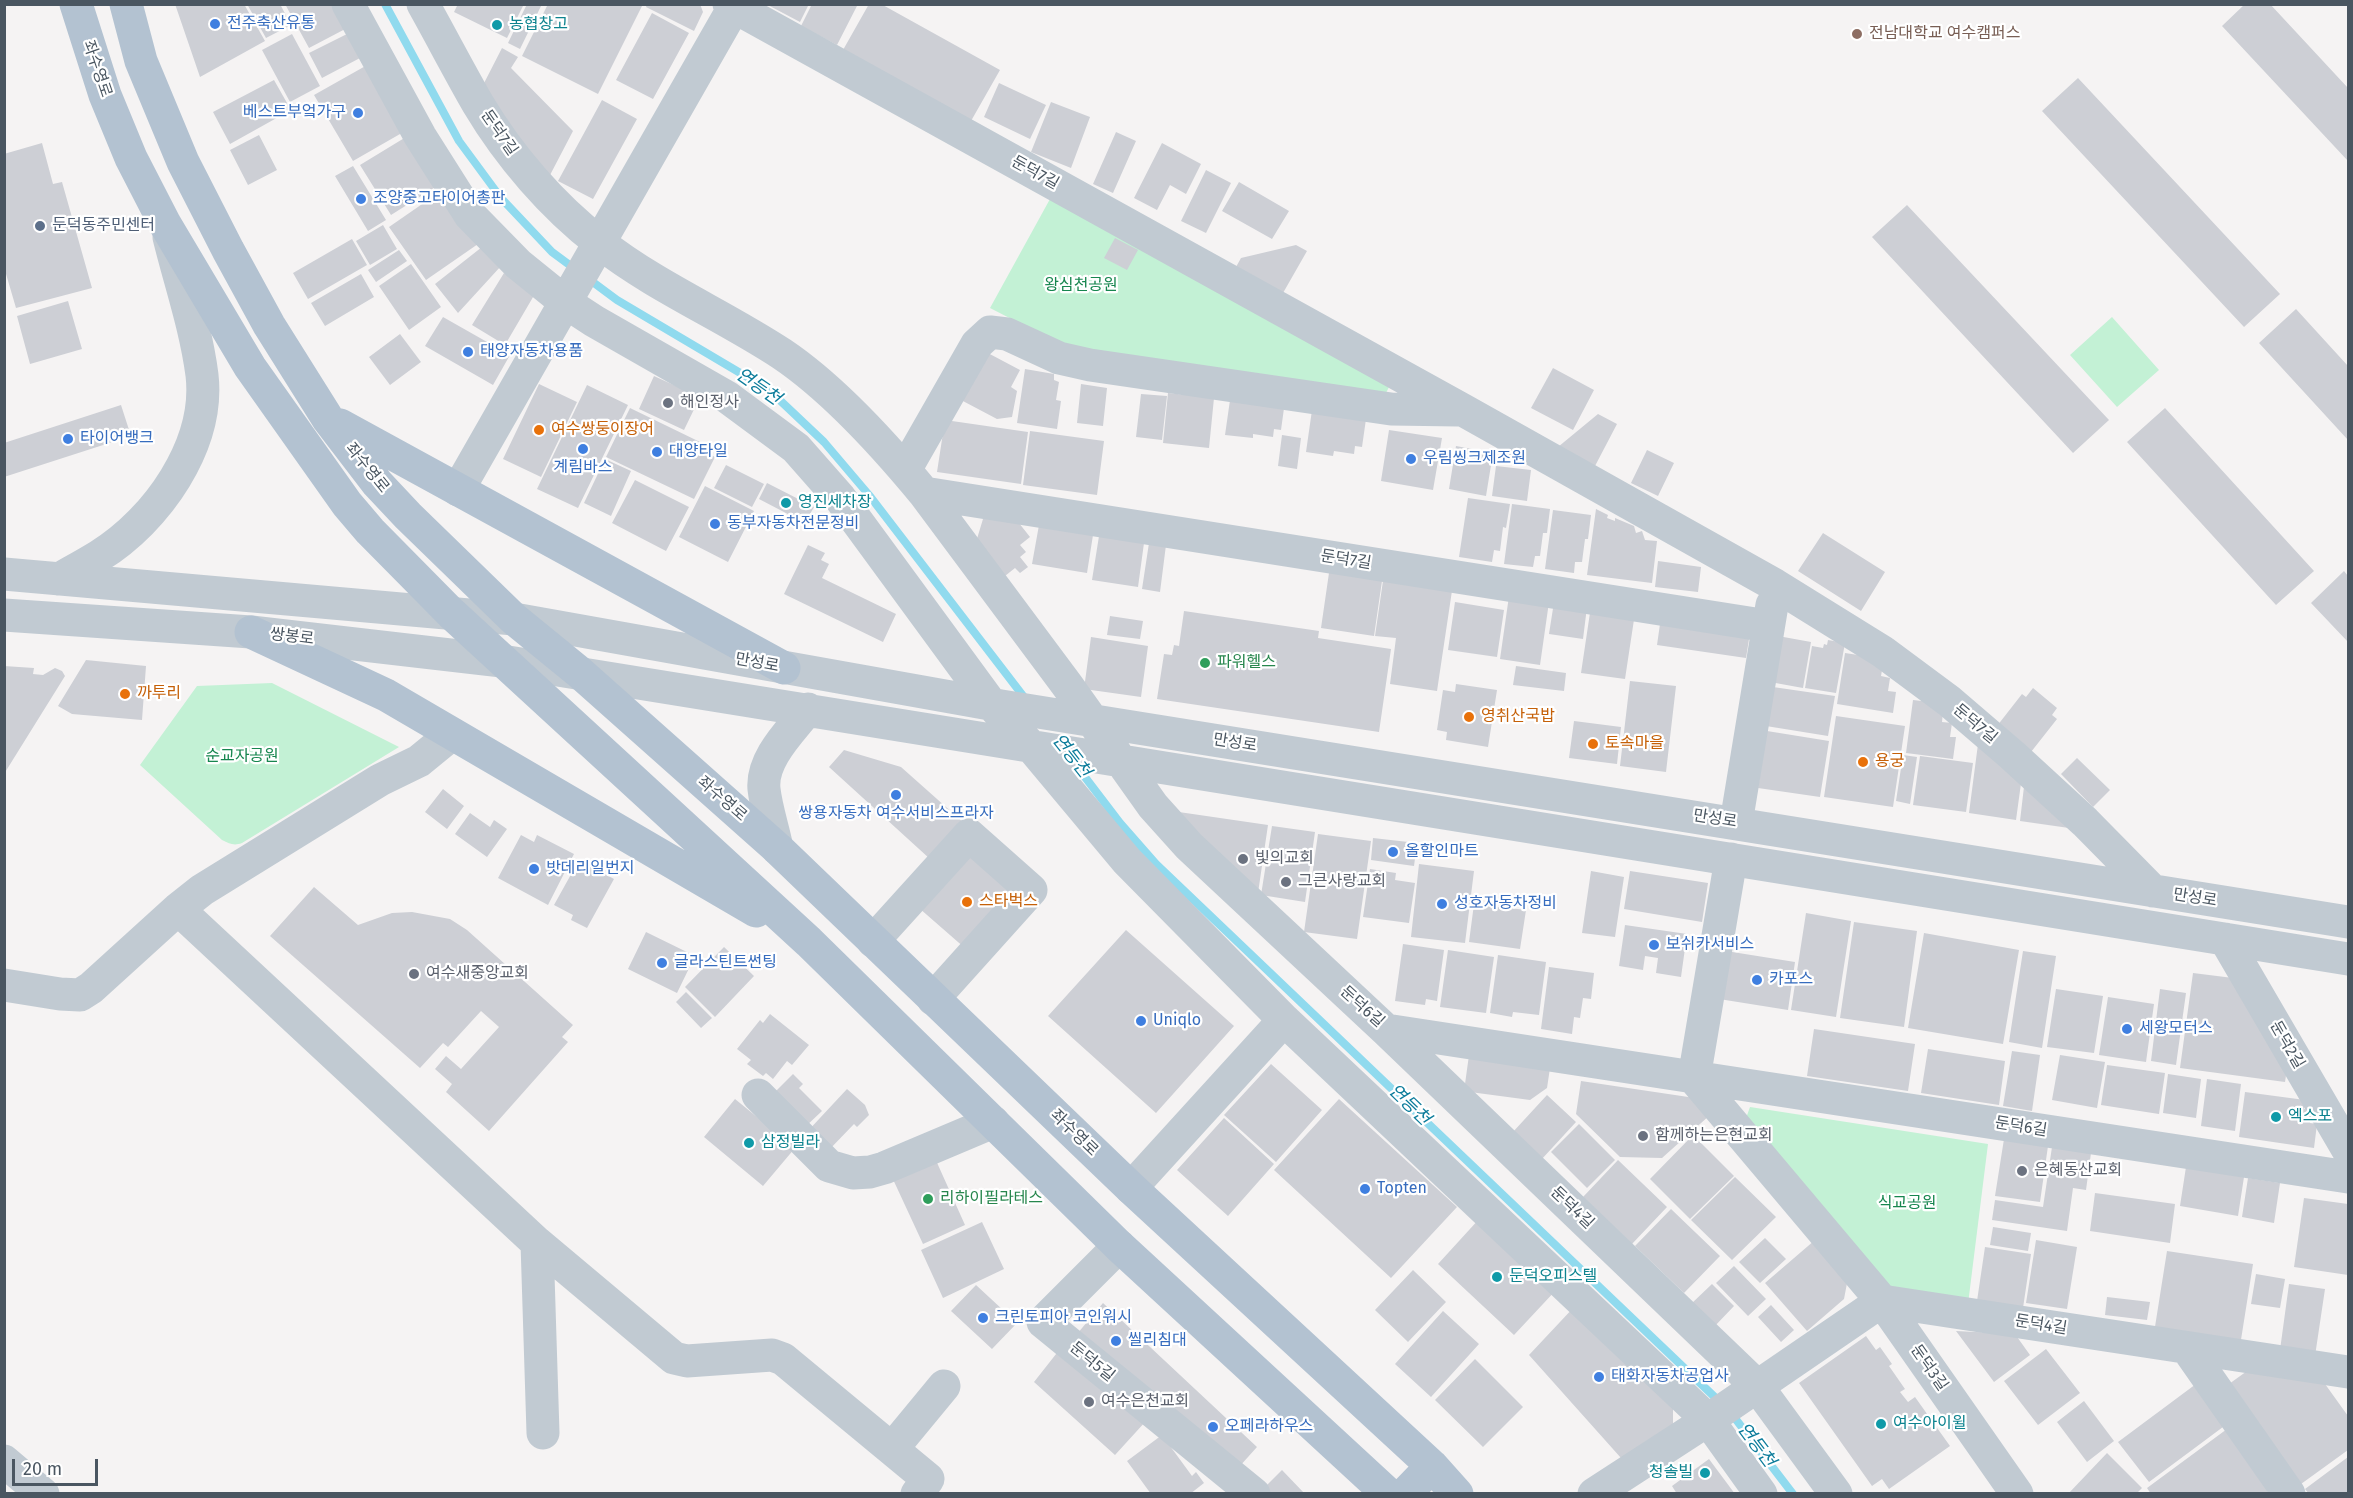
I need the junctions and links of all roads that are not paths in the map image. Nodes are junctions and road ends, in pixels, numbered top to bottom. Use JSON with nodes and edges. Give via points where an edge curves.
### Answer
{"nodes":[{"id":1,"x":76,"y":4,"type":"edge"},
{"id":2,"x":126,"y":4,"type":"edge"},
{"id":3,"x":348,"y":4,"type":"edge"},
{"id":4,"x":423,"y":4,"type":"edge"},
{"id":5,"x":731,"y":6,"type":"edge"},
{"id":6,"x":165,"y":224,"type":"junction"},
{"id":7,"x":599,"y":243,"type":"junction"},
{"id":8,"x":565,"y":302,"type":"junction"},
{"id":9,"x":1463,"y":410,"type":"junction"},
{"id":10,"x":328,"y":419,"type":"junction"},
{"id":11,"x":915,"y":481,"type":"junction"},
{"id":12,"x":458,"y":490,"type":"junction"},
{"id":13,"x":4,"y":574,"type":"edge"},
{"id":14,"x":59,"y":579,"type":"junction"},
{"id":15,"x":1775,"y":585,"type":"junction"},
{"id":16,"x":451,"y":613,"type":"junction"},
{"id":17,"x":4,"y":615,"type":"edge"},
{"id":18,"x":514,"y":619,"type":"junction"},
{"id":19,"x":1768,"y":626,"type":"junction"},
{"id":20,"x":251,"y":632,"type":"junction"},
{"id":21,"x":502,"y":661,"type":"junction"},
{"id":22,"x":784,"y":668,"type":"junction"},
{"id":23,"x":579,"y":672,"type":"junction"},
{"id":24,"x":996,"y":705,"type":"junction"},
{"id":25,"x":808,"y":709,"type":"junction"},
{"id":26,"x":1087,"y":720,"type":"junction"},
{"id":27,"x":452,"y":734,"type":"junction"},
{"id":28,"x":1040,"y":747,"type":"junction"},
{"id":29,"x":1122,"y":762,"type":"junction"},
{"id":30,"x":1736,"y":823,"type":"junction"},
{"id":31,"x":777,"y":848,"type":"junction"},
{"id":32,"x":1731,"y":859,"type":"junction"},
{"id":33,"x":2153,"y":891,"type":"junction"},
{"id":34,"x":178,"y":909,"type":"junction"},
{"id":35,"x":2349,"y":922,"type":"edge"},
{"id":36,"x":2224,"y":939,"type":"junction"},
{"id":37,"x":873,"y":941,"type":"junction"},
{"id":38,"x":809,"y":942,"type":"junction"},
{"id":39,"x":2349,"y":959,"type":"edge"},
{"id":40,"x":4,"y":985,"type":"edge"},
{"id":41,"x":933,"y":999,"type":"junction"},
{"id":42,"x":1284,"y":1020,"type":"junction"},
{"id":43,"x":1386,"y":1030,"type":"junction"},
{"id":44,"x":1694,"y":1078,"type":"junction"},
{"id":45,"x":758,"y":1095,"type":"dead end"},
{"id":46,"x":993,"y":1122,"type":"junction"},
{"id":47,"x":2349,"y":1150,"type":"edge"},
{"id":48,"x":2349,"y":1177,"type":"edge"},
{"id":49,"x":1131,"y":1188,"type":"junction"},
{"id":50,"x":537,"y":1243,"type":"junction"},
{"id":51,"x":1119,"y":1246,"type":"junction"},
{"id":52,"x":1882,"y":1301,"type":"junction"},
{"id":53,"x":2187,"y":1348,"type":"junction"},
{"id":54,"x":2349,"y":1372,"type":"edge"},
{"id":55,"x":944,"y":1386,"type":"dead end"},
{"id":56,"x":1758,"y":1386,"type":"junction"},
{"id":57,"x":1708,"y":1420,"type":"junction"},
{"id":58,"x":543,"y":1433,"type":"dead end"},
{"id":59,"x":892,"y":1449,"type":"junction"},
{"id":60,"x":4,"y":1461,"type":"edge"},
{"id":61,"x":1432,"y":1466,"type":"junction"},
{"id":62,"x":44,"y":1494,"type":"edge"},
{"id":63,"x":917,"y":1494,"type":"edge"},
{"id":64,"x":1254,"y":1494,"type":"edge"},
{"id":65,"x":1388,"y":1494,"type":"edge"},
{"id":66,"x":1405,"y":1494,"type":"edge"},
{"id":67,"x":1456,"y":1494,"type":"edge"},
{"id":68,"x":1594,"y":1494,"type":"edge"},
{"id":69,"x":1761,"y":1494,"type":"edge"},
{"id":70,"x":1836,"y":1494,"type":"edge"},
{"id":71,"x":2017,"y":1494,"type":"edge"},
{"id":72,"x":2289,"y":1494,"type":"edge"}],
"edges":[{"from":1,"to":6,"type":"main road","name":"좌수영로","via":[[122,137]]},
{"from":2,"to":10,"type":"main road","name":"좌수영로","via":[[141,61],[183,162],[269,325]]},
{"from":3,"to":8,"type":"street","via":[[420,136],[470,215],[518,264]]},
{"from":4,"to":7,"type":"street","name":"둔덕7길","via":[[479,105],[520,164]]},
{"from":5,"to":7,"type":"street","name":"둔덕7길"},
{"from":5,"to":9,"type":"street","name":"둔덕7길"},
{"from":6,"to":14,"type":"street","via":[[202,375],[203,404],[196,434],[185,464],[143,518],[100,556]]},
{"from":6,"to":16,"type":"main road","name":"좌수영로","via":[[250,367],[347,504]]},
{"from":7,"to":8,"type":"street"},
{"from":7,"to":11,"type":"street","name":"둔덕7길","via":[[643,274],[790,360],[829,391]]},
{"from":8,"to":12,"type":"street"},
{"from":8,"to":24,"type":"street","via":[[727,397],[796,448],[840,498]]},
{"from":9,"to":11,"type":"street","name":"둔덕7길","via":[[1391,409],[1090,365],[1059,358],[1007,334],[990,332],[977,344]]},
{"from":9,"to":15,"type":"street","name":"둔덕7길"},
{"from":10,"to":12,"type":"main road"},
{"from":10,"to":18,"type":"main road","name":"좌수영로","via":[[393,500]]},
{"from":11,"to":19,"type":"street","name":"둔덕7길"},
{"from":11,"to":26,"type":"street","name":"둔덕7길"},
{"from":12,"to":22,"type":"main road"},
{"from":13,"to":14,"type":"street"},
{"from":14,"to":16,"type":"street"},
{"from":15,"to":19,"type":"street"},
{"from":15,"to":33,"type":"street","name":"둔덕7길","via":[[1883,652],[1949,701],[2085,822]]},
{"from":16,"to":18,"type":"street"},
{"from":16,"to":21,"type":"main road","name":"좌수영로"},
{"from":17,"to":20,"type":"street","name":"쌍봉로"},
{"from":18,"to":22,"type":"street","name":"만성로"},
{"from":18,"to":23,"type":"main road","name":"좌수영로"},
{"from":19,"to":30,"type":"street"},
{"from":20,"to":21,"type":"street","name":"쌍봉로"},
{"from":20,"to":27,"type":"main road","via":[[386,696]]},
{"from":21,"to":23,"type":"street","name":"쌍봉로"},
{"from":21,"to":38,"type":"main road","name":"좌수영로"},
{"from":22,"to":24,"type":"street","name":"만성로"},
{"from":23,"to":25,"type":"street"},
{"from":23,"to":31,"type":"main road","name":"좌수영로"},
{"from":24,"to":26,"type":"street","name":"만성로"},
{"from":24,"to":28,"type":"street"},
{"from":25,"to":28,"type":"street"},
{"from":25,"to":31,"type":"street","via":[[772,756],[765,772],[764,788]]},
{"from":26,"to":29,"type":"street","name":"둔덕7길"},
{"from":26,"to":30,"type":"street","name":"만성로"},
{"from":27,"to":34,"type":"street","via":[[418,761],[380,780],[202,890]]},
{"from":27,"to":38,"type":"main road"},
{"from":28,"to":29,"type":"street"},
{"from":28,"to":42,"type":"street","via":[[1127,861]]},
{"from":29,"to":32,"type":"street"},
{"from":29,"to":43,"type":"street","name":"둔덕6길","via":[[1153,806],[1189,846]]},
{"from":30,"to":33,"type":"street","name":"만성로"},
{"from":31,"to":37,"type":"main road","name":"좌수영로"},
{"from":32,"to":36,"type":"street"},
{"from":32,"to":44,"type":"street"},
{"from":33,"to":35,"type":"street","name":"만성로"},
{"from":34,"to":40,"type":"street","via":[[80,995]]},
{"from":34,"to":50,"type":"street"},
{"from":36,"to":39,"type":"street"},
{"from":36,"to":47,"type":"street","name":"둔덕2길"},
{"from":37,"to":41,"type":"main road","name":"좌수영로"},
{"from":37,"to":41,"type":"street","via":[[969,835],[1030,890]]},
{"from":38,"to":46,"type":"main road","name":"좌수영로"},
{"from":41,"to":49,"type":"main road","name":"좌수영로"},
{"from":42,"to":49,"type":"street"},
{"from":42,"to":57,"type":"street"},
{"from":43,"to":44,"type":"street","name":"둔덕6길"},
{"from":43,"to":56,"type":"street","name":"둔덕4길"},
{"from":44,"to":48,"type":"street","name":"둔덕6길"},
{"from":44,"to":52,"type":"street"},
{"from":45,"to":46,"type":"street","via":[[828,1166],[853,1173],[884,1168]]},
{"from":46,"to":51,"type":"main road","name":"좌수영로"},
{"from":49,"to":61,"type":"main road","name":"좌수영로"},
{"from":50,"to":58,"type":"street"},
{"from":50,"to":59,"type":"street","via":[[674,1358],[687,1361],[780,1357]]},
{"from":51,"to":64,"type":"street","name":"둔덕5길","via":[[1042,1322]]},
{"from":51,"to":65,"type":"main road","name":"좌수영로"},
{"from":52,"to":53,"type":"street","name":"둔덕4길"},
{"from":52,"to":56,"type":"street"},
{"from":52,"to":71,"type":"street","name":"둔덕3길"},
{"from":53,"to":54,"type":"street","name":"둔덕4길"},
{"from":53,"to":72,"type":"street"},
{"from":55,"to":59,"type":"street"},
{"from":56,"to":57,"type":"street"},
{"from":56,"to":70,"type":"street","name":"둔덕4길"},
{"from":57,"to":68,"type":"street"},
{"from":57,"to":69,"type":"street"},
{"from":59,"to":63,"type":"street","via":[[928,1479]]},
{"from":60,"to":62,"type":"street"},
{"from":61,"to":66,"type":"main road"},
{"from":61,"to":67,"type":"main road","name":"좌수영로"}]}
